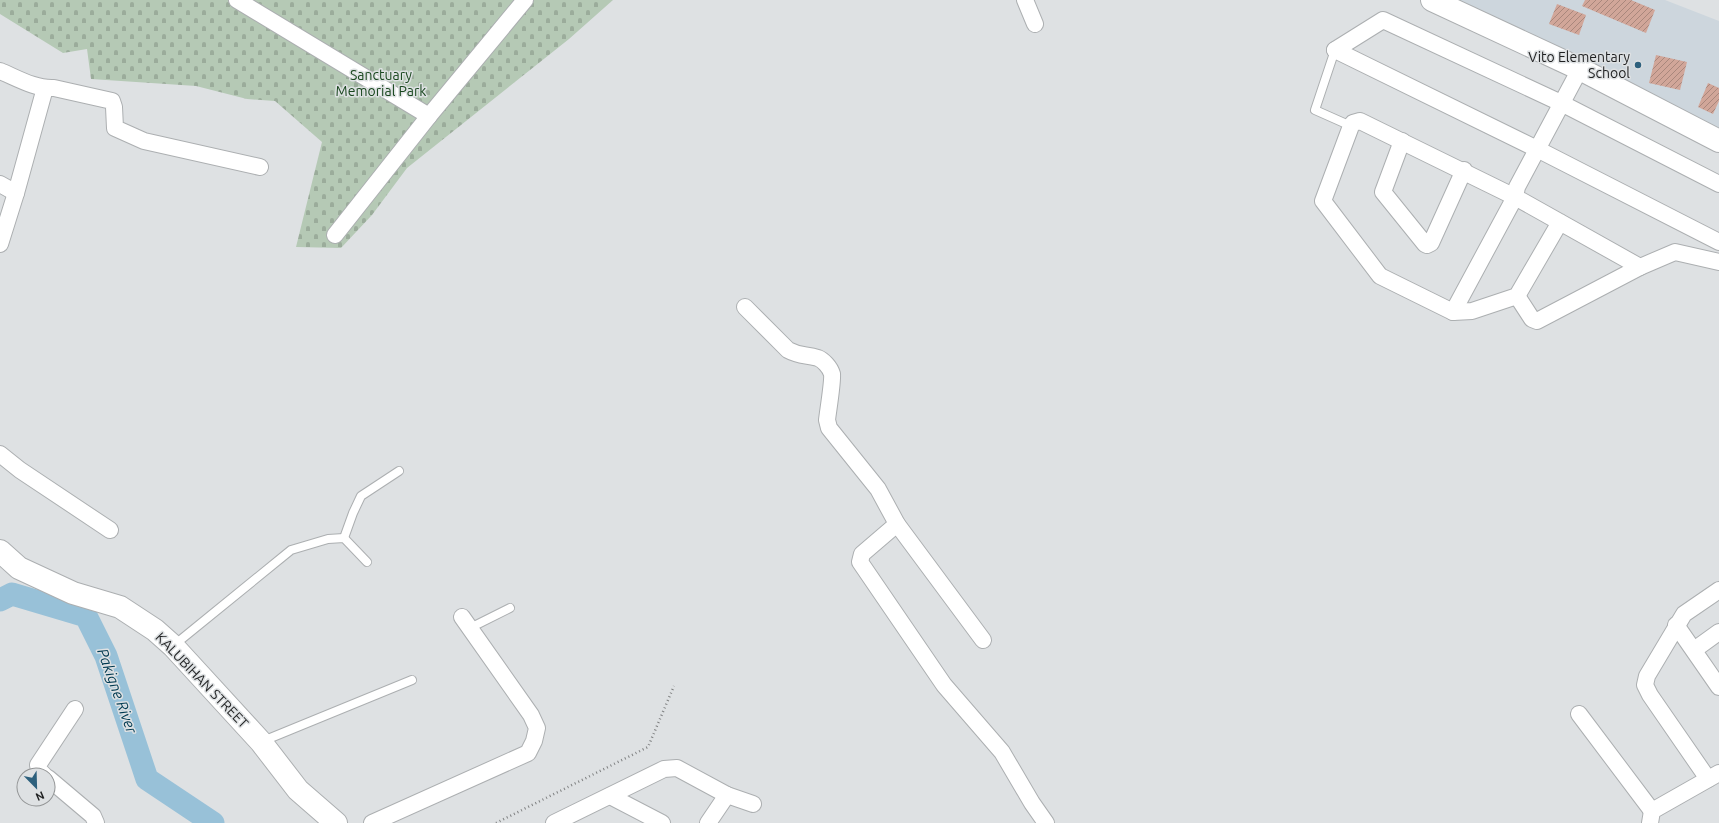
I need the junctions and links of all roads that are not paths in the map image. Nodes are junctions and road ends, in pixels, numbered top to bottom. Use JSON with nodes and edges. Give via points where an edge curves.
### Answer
{"nodes":[{"id":1,"x":237,"y":0,"type":"edge"},
{"id":2,"x":525,"y":0,"type":"edge"},
{"id":3,"x":1025,"y":0,"type":"edge"},
{"id":4,"x":1432,"y":0,"type":"edge"},
{"id":5,"x":1035,"y":24,"type":"dead end"},
{"id":6,"x":1335,"y":50,"type":"junction"},
{"id":7,"x":0,"y":71,"type":"edge"},
{"id":8,"x":1584,"y":71,"type":"junction"},
{"id":9,"x":46,"y":88,"type":"junction"},
{"id":10,"x":1566,"y":105,"type":"junction"},
{"id":11,"x":429,"y":116,"type":"junction"},
{"id":12,"x":1351,"y":126,"type":"junction"},
{"id":13,"x":1402,"y":141,"type":"junction"},
{"id":14,"x":1719,"y":141,"type":"edge"},
{"id":15,"x":1541,"y":152,"type":"junction"},
{"id":16,"x":260,"y":167,"type":"dead end"},
{"id":17,"x":1464,"y":170,"type":"junction"},
{"id":18,"x":0,"y":184,"type":"edge"},
{"id":19,"x":1719,"y":184,"type":"edge"},
{"id":20,"x":16,"y":194,"type":"junction"},
{"id":21,"x":1515,"y":197,"type":"junction"},
{"id":22,"x":1560,"y":222,"type":"junction"},
{"id":23,"x":335,"y":235,"type":"dead end"},
{"id":24,"x":1719,"y":242,"type":"edge"},
{"id":25,"x":0,"y":244,"type":"edge"},
{"id":26,"x":1719,"y":262,"type":"edge"},
{"id":27,"x":1640,"y":266,"type":"junction"},
{"id":28,"x":1517,"y":296,"type":"junction"},
{"id":29,"x":745,"y":307,"type":"dead end"},
{"id":30,"x":1453,"y":312,"type":"junction"},
{"id":31,"x":0,"y":454,"type":"edge"},
{"id":32,"x":400,"y":471,"type":"dead end"},
{"id":33,"x":898,"y":524,"type":"junction"},
{"id":34,"x":110,"y":530,"type":"dead end"},
{"id":35,"x":344,"y":538,"type":"junction"},
{"id":36,"x":0,"y":551,"type":"edge"},
{"id":37,"x":367,"y":562,"type":"dead end"},
{"id":38,"x":1719,"y":590,"type":"edge"},
{"id":39,"x":510,"y":608,"type":"dead end"},
{"id":40,"x":466,"y":622,"type":"joint"},
{"id":41,"x":1676,"y":626,"type":"junction"},
{"id":42,"x":1719,"y":632,"type":"edge"},
{"id":43,"x":983,"y":640,"type":"dead end"},
{"id":44,"x":173,"y":646,"type":"junction"},
{"id":45,"x":1694,"y":650,"type":"junction"},
{"id":46,"x":412,"y":680,"type":"dead end"},
{"id":47,"x":1719,"y":686,"type":"edge"},
{"id":48,"x":75,"y":709,"type":"dead end"},
{"id":49,"x":1579,"y":714,"type":"dead end"},
{"id":50,"x":261,"y":742,"type":"junction"},
{"id":51,"x":38,"y":767,"type":"edge"},
{"id":52,"x":1714,"y":776,"type":"edge"},
{"id":53,"x":56,"y":785,"type":"edge"},
{"id":54,"x":727,"y":795,"type":"junction"},
{"id":55,"x":610,"y":796,"type":"junction"},
{"id":56,"x":753,"y":804,"type":"dead end"},
{"id":57,"x":1651,"y":817,"type":"edge"},
{"id":58,"x":96,"y":823,"type":"edge"},
{"id":59,"x":336,"y":823,"type":"edge"},
{"id":60,"x":372,"y":823,"type":"edge"},
{"id":61,"x":554,"y":823,"type":"edge"},
{"id":62,"x":662,"y":823,"type":"edge"},
{"id":63,"x":708,"y":823,"type":"edge"},
{"id":64,"x":1046,"y":823,"type":"edge"}],
"edges":[{"from":1,"to":11,"type":"street"},
{"from":2,"to":11,"type":"street"},
{"from":3,"to":5,"type":"street"},
{"from":4,"to":8,"type":"street"},
{"from":6,"to":10,"type":"street","via":[[1383,20]]},
{"from":6,"to":12,"type":"lane","via":[[1315,110]]},
{"from":6,"to":15,"type":"street"},
{"from":7,"to":9,"type":"street"},
{"from":8,"to":10,"type":"street"},
{"from":8,"to":14,"type":"street"},
{"from":9,"to":16,"type":"street","via":[[112,101],[115,128],[144,141]]},
{"from":9,"to":20,"type":"street"},
{"from":10,"to":15,"type":"street"},
{"from":10,"to":19,"type":"street"},
{"from":11,"to":23,"type":"street"},
{"from":12,"to":13,"type":"street","via":[[1360,121]]},
{"from":12,"to":30,"type":"street","via":[[1323,201],[1380,276]]},
{"from":13,"to":17,"type":"street"},
{"from":13,"to":17,"type":"street","via":[[1383,192],[1424,244],[1431,243]]},
{"from":15,"to":21,"type":"street","via":[[1517,187]]},
{"from":15,"to":24,"type":"street"},
{"from":17,"to":21,"type":"street"},
{"from":18,"to":20,"type":"street"},
{"from":20,"to":25,"type":"street"},
{"from":21,"to":22,"type":"street"},
{"from":21,"to":30,"type":"street"},
{"from":22,"to":27,"type":"street"},
{"from":22,"to":28,"type":"street"},
{"from":26,"to":27,"type":"street","via":[[1678,251]]},
{"from":27,"to":28,"type":"street","via":[[1537,321],[1532,319]]},
{"from":28,"to":30,"type":"street","via":[[1472,311]]},
{"from":29,"to":33,"type":"street","via":[[788,350],[803,356],[820,358],[825,362],[832,373],[827,420],[829,428],[878,489]]},
{"from":31,"to":34,"type":"street"},
{"from":32,"to":35,"type":"lane","via":[[361,496]]},
{"from":33,"to":43,"type":"street"},
{"from":33,"to":64,"type":"street","via":[[862,554],[860,562],[944,685],[1002,752]]},
{"from":35,"to":37,"type":"lane"},
{"from":35,"to":44,"type":"lane","via":[[328,539],[291,550]]},
{"from":36,"to":44,"type":"street","name":"KALUBIHAN STREET","via":[[19,568],[73,593],[120,607],[155,630]]},
{"from":38,"to":41,"type":"street","via":[[1684,614]]},
{"from":39,"to":40,"type":"lane"},
{"from":40,"to":60,"type":"street","via":[[531,716],[537,728],[534,741],[528,753]]},
{"from":41,"to":45,"type":"street"},
{"from":41,"to":52,"type":"street","via":[[1647,676],[1646,685],[1650,695]]},
{"from":42,"to":45,"type":"street"},
{"from":44,"to":50,"type":"street","name":"KALUBIHAN STREET"},
{"from":45,"to":47,"type":"street"},
{"from":46,"to":50,"type":"lane"},
{"from":48,"to":51,"type":"street"},
{"from":49,"to":57,"type":"street"},
{"from":50,"to":59,"type":"street","name":"KALUBIHAN STREET","via":[[298,790]]},
{"from":52,"to":57,"type":"street"},
{"from":53,"to":58,"type":"street","via":[[93,816]]},
{"from":54,"to":55,"type":"street","via":[[677,768],[664,769]]},
{"from":54,"to":56,"type":"street"},
{"from":54,"to":63,"type":"street"},
{"from":55,"to":61,"type":"street"},
{"from":55,"to":62,"type":"street"}]}
